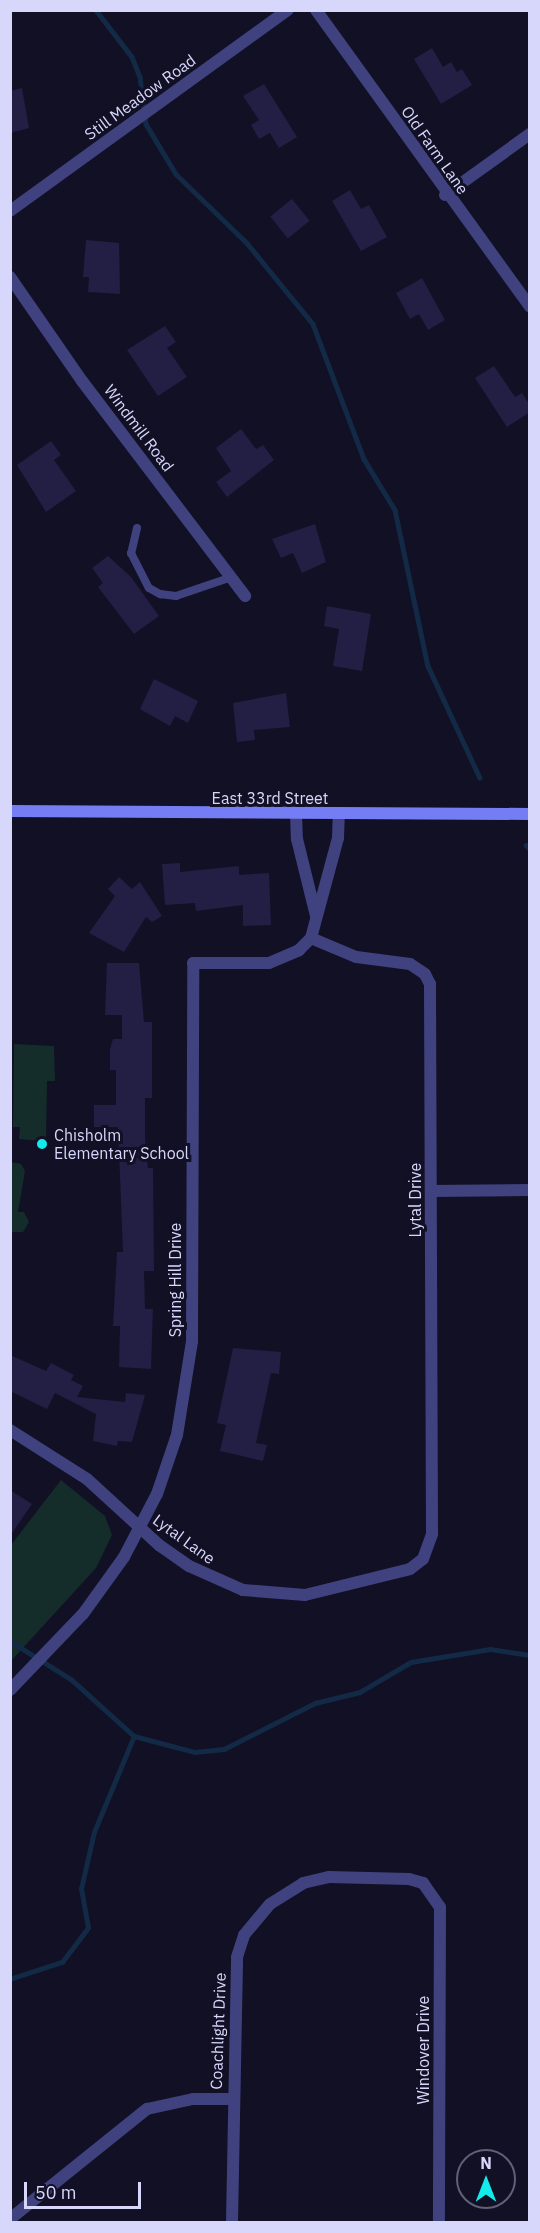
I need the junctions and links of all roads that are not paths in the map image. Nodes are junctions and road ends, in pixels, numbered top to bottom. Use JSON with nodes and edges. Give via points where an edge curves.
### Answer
{"nodes":[{"id":1,"x":288,"y":10,"type":"edge"},
{"id":2,"x":316,"y":10,"type":"edge"},
{"id":3,"x":530,"y":134,"type":"edge"},
{"id":4,"x":445,"y":195,"type":"junction"},
{"id":5,"x":10,"y":211,"type":"edge"},
{"id":6,"x":10,"y":277,"type":"edge"},
{"id":7,"x":530,"y":307,"type":"edge"},
{"id":8,"x":137,"y":528,"type":"dead end"},
{"id":9,"x":232,"y":577,"type":"junction"},
{"id":10,"x":245,"y":596,"type":"dead end"},
{"id":11,"x":10,"y":811,"type":"edge"},
{"id":12,"x":296,"y":814,"type":"junction"},
{"id":13,"x":339,"y":814,"type":"junction"},
{"id":14,"x":530,"y":814,"type":"edge"},
{"id":15,"x":316,"y":917,"type":"junction"},
{"id":16,"x":310,"y":938,"type":"junction"},
{"id":17,"x":530,"y":1190,"type":"edge"},
{"id":18,"x":431,"y":1191,"type":"junction"},
{"id":19,"x":10,"y":1430,"type":"edge"},
{"id":20,"x":140,"y":1527,"type":"junction"},
{"id":21,"x":429,"y":1549,"type":"joint"},
{"id":22,"x":10,"y":1690,"type":"edge"},
{"id":23,"x":423,"y":1883,"type":"joint"},
{"id":24,"x":232,"y":2099,"type":"junction"},
{"id":25,"x":10,"y":2219,"type":"edge"},
{"id":26,"x":232,"y":2223,"type":"edge"},
{"id":27,"x":439,"y":2223,"type":"edge"}],
"edges":[{"from":1,"to":5,"type":"street","name":"Still Meadow Road"},
{"from":2,"to":4,"type":"street","name":"Old Farm Lane"},
{"from":3,"to":4,"type":"street"},
{"from":4,"to":7,"type":"street","name":"Old Farm Lane"},
{"from":6,"to":9,"type":"street","name":"Windmill Road","via":[[82,381]]},
{"from":8,"to":9,"type":"lane","via":[[131,553],[149,588],[160,594],[176,596]]},
{"from":9,"to":10,"type":"street","name":"Windmill Road"},
{"from":11,"to":12,"type":"street","name":"East 33rd Street"},
{"from":12,"to":13,"type":"street","name":"East 33rd Street"},
{"from":12,"to":15,"type":"street","via":[[297,839]]},
{"from":13,"to":14,"type":"street","name":"East 33rd Street"},
{"from":13,"to":15,"type":"street","via":[[338,838]]},
{"from":15,"to":16,"type":"street"},
{"from":16,"to":18,"type":"street","name":"Lytal Drive","via":[[356,957],[410,964],[425,974],[430,984]]},
{"from":16,"to":20,"type":"street","name":"Spring Hill Drive","via":[[299,950],[269,963],[193,963],[190,1362],[177,1435]]},
{"from":17,"to":18,"type":"street"},
{"from":18,"to":21,"type":"street","name":"Lytal Drive"},
{"from":19,"to":20,"type":"street","name":"Lytal Lane","via":[[87,1479]]},
{"from":20,"to":21,"type":"street","name":"Lytal Lane","via":[[208,1577],[275,1596],[305,1595],[410,1569]]},
{"from":20,"to":22,"type":"street","name":"Spring Hill Drive","via":[[83,1614]]},
{"from":23,"to":24,"type":"street","name":"Coachlight Drive","via":[[395,1877],[329,1877],[285,1892],[258,1916],[237,1957]]},
{"from":23,"to":27,"type":"street","name":"Windover Drive","via":[[440,1907]]},
{"from":24,"to":25,"type":"street","via":[[193,2099],[147,2109]]},
{"from":24,"to":26,"type":"street","name":"Coachlight Drive"}]}
